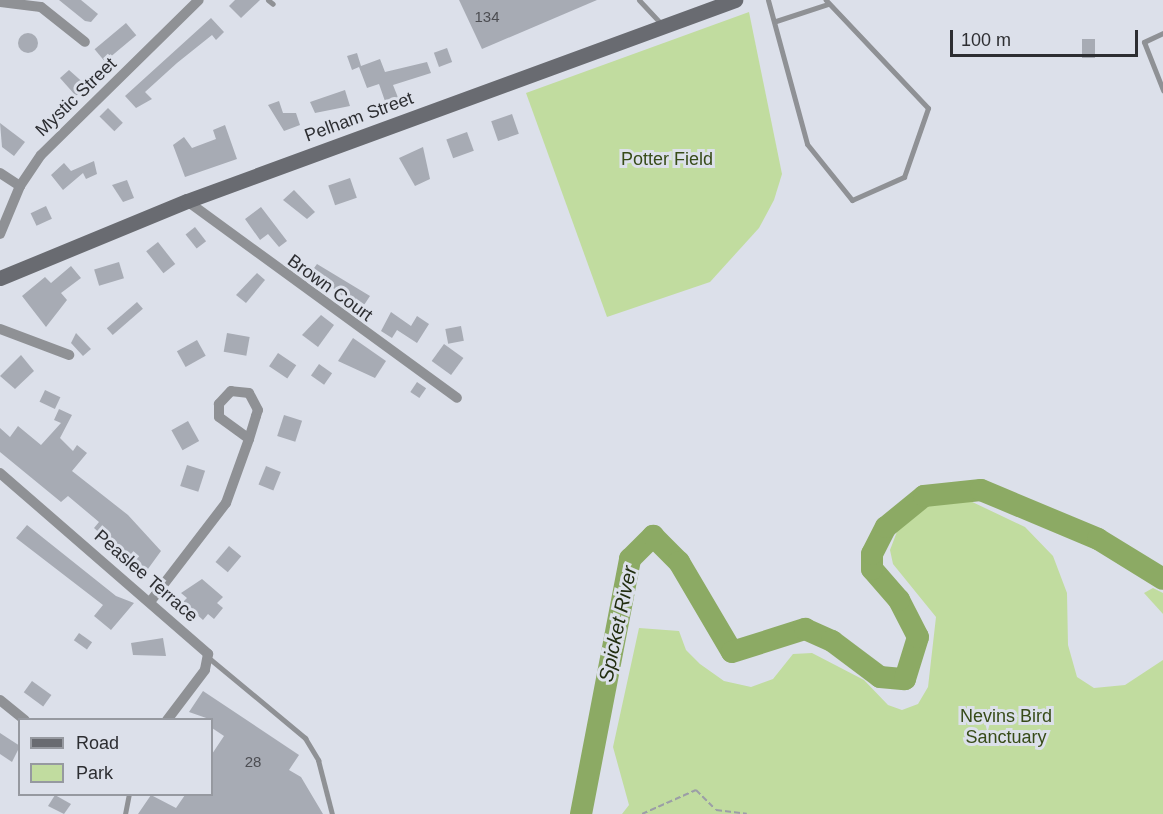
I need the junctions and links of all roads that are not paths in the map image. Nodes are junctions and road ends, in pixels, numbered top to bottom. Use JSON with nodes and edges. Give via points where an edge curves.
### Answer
{"nodes":[{"id":1,"x":199,"y":0,"type":"edge"},
{"id":2,"x":639,"y":0,"type":"edge"},
{"id":3,"x":735,"y":0,"type":"edge"},
{"id":4,"x":768,"y":0,"type":"edge"},
{"id":5,"x":0,"y":2,"type":"edge"},
{"id":6,"x":827,"y":2,"type":"edge"},
{"id":7,"x":776,"y":21,"type":"junction"},
{"id":8,"x":663,"y":27,"type":"junction"},
{"id":9,"x":1163,"y":33,"type":"edge"},
{"id":10,"x":85,"y":42,"type":"dead end"},
{"id":11,"x":1163,"y":90,"type":"edge"},
{"id":12,"x":0,"y":173,"type":"edge"},
{"id":13,"x":20,"y":186,"type":"junction"},
{"id":14,"x":187,"y":201,"type":"junction"},
{"id":15,"x":0,"y":234,"type":"edge"},
{"id":16,"x":1,"y":275,"type":"edge"},
{"id":17,"x":0,"y":329,"type":"edge"},
{"id":18,"x":69,"y":355,"type":"dead end"},
{"id":19,"x":457,"y":398,"type":"dead end"},
{"id":20,"x":249,"y":439,"type":"junction"},
{"id":21,"x":0,"y":474,"type":"edge"},
{"id":22,"x":150,"y":602,"type":"junction"},
{"id":23,"x":210,"y":659,"type":"junction"},
{"id":24,"x":0,"y":700,"type":"edge"},
{"id":25,"x":22,"y":718,"type":"edge"},
{"id":26,"x":168,"y":718,"type":"edge"},
{"id":27,"x":129,"y":796,"type":"edge"},
{"id":28,"x":126,"y":814,"type":"edge"},
{"id":29,"x":332,"y":814,"type":"edge"}],
"edges":[{"from":1,"to":13,"type":"street","name":"Mystic Street","via":[[56,140]]},
{"from":2,"to":8,"type":"lane"},
{"from":3,"to":8,"type":"main road","name":"Pelham Street"},
{"from":4,"to":7,"type":"lane"},
{"from":5,"to":10,"type":"street","via":[[41,7]]},
{"from":6,"to":7,"type":"lane"},
{"from":6,"to":7,"type":"lane","via":[[928,108],[903,177],[852,200],[807,144]]},
{"from":8,"to":14,"type":"main road","name":"Pelham Street"},
{"from":9,"to":11,"type":"lane","via":[[1144,42]]},
{"from":12,"to":13,"type":"street"},
{"from":13,"to":15,"type":"street","name":"Mystic Street"},
{"from":14,"to":16,"type":"main road","name":"Pelham Street"},
{"from":14,"to":19,"type":"street","name":"Brown Court"},
{"from":17,"to":18,"type":"street"},
{"from":20,"to":20,"type":"street","via":[[257,403],[249,393],[231,391],[219,405],[219,417]]},
{"from":20,"to":22,"type":"street","via":[[220,516]]},
{"from":21,"to":22,"type":"street","name":"Peaslee Terrace"},
{"from":22,"to":23,"type":"street","name":"Peaslee Terrace"},
{"from":23,"to":26,"type":"street"},
{"from":23,"to":29,"type":"lane","via":[[305,738],[318,760]]},
{"from":24,"to":25,"type":"street"},
{"from":27,"to":28,"type":"lane"}]}
